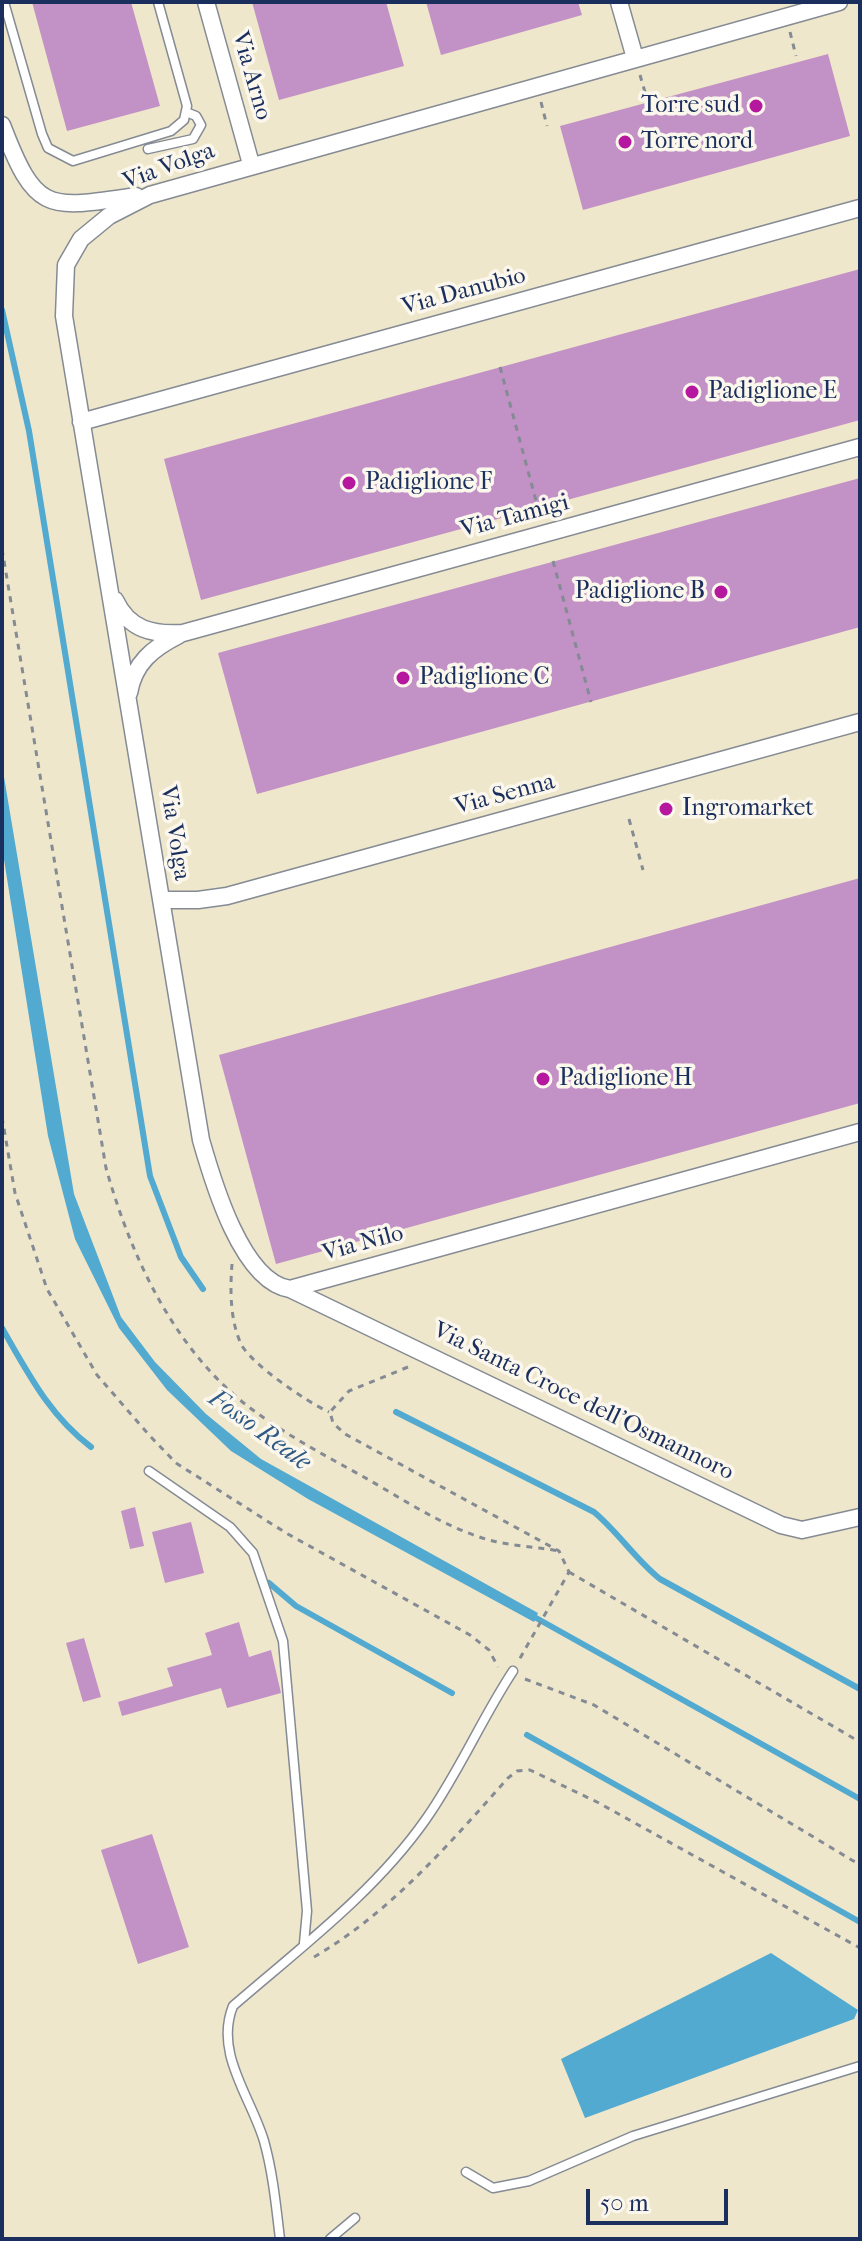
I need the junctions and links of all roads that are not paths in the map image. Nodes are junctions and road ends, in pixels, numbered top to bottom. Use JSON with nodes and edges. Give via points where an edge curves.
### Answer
{"nodes":[{"id":1,"x":4,"y":2,"type":"edge"},
{"id":2,"x":158,"y":2,"type":"edge"},
{"id":3,"x":206,"y":2,"type":"edge"},
{"id":4,"x":619,"y":2,"type":"edge"},
{"id":5,"x":839,"y":2,"type":"edge"},
{"id":6,"x":635,"y":58,"type":"junction"},
{"id":7,"x":186,"y":112,"type":"junction"},
{"id":8,"x":2,"y":125,"type":"edge"},
{"id":9,"x":148,"y":149,"type":"dead end"},
{"id":10,"x":251,"y":164,"type":"junction"},
{"id":11,"x":150,"y":195,"type":"junction"},
{"id":12,"x":860,"y":208,"type":"edge"},
{"id":13,"x":81,"y":422,"type":"junction"},
{"id":14,"x":860,"y":447,"type":"edge"},
{"id":15,"x":108,"y":584,"type":"junction"},
{"id":16,"x":183,"y":633,"type":"junction"},
{"id":17,"x":128,"y":703,"type":"junction"},
{"id":18,"x":860,"y":722,"type":"edge"},
{"id":19,"x":161,"y":900,"type":"junction"},
{"id":20,"x":860,"y":1132,"type":"edge"},
{"id":21,"x":290,"y":1289,"type":"junction"},
{"id":22,"x":149,"y":1471,"type":"dead end"},
{"id":23,"x":860,"y":1517,"type":"edge"},
{"id":24,"x":511,"y":1674,"type":"road end"},
{"id":25,"x":304,"y":1944,"type":"junction"},
{"id":26,"x":860,"y":2066,"type":"edge"},
{"id":27,"x":466,"y":2172,"type":"dead end"},
{"id":28,"x":355,"y":2218,"type":"dead end"},
{"id":29,"x":280,"y":2239,"type":"edge"},
{"id":30,"x":330,"y":2239,"type":"edge"}],
"edges":[{"from":1,"to":7,"type":"lane","via":[[42,134],[59,156],[80,161],[171,131]]},
{"from":2,"to":7,"type":"lane"},
{"from":3,"to":10,"type":"street","name":"Via Arno"},
{"from":4,"to":6,"type":"street"},
{"from":5,"to":6,"type":"street","name":"Via Volga"},
{"from":6,"to":10,"type":"street","name":"Via Volga"},
{"from":7,"to":9,"type":"lane","via":[[201,125],[193,139]]},
{"from":8,"to":11,"type":"street","via":[[21,174],[42,197],[71,206]]},
{"from":10,"to":11,"type":"street","name":"Via Volga"},
{"from":11,"to":13,"type":"street","name":"Via Volga","via":[[92,227],[66,265],[64,316]]},
{"from":12,"to":13,"type":"street","name":"Via Danubio"},
{"from":13,"to":15,"type":"street","name":"Via Volga"},
{"from":14,"to":16,"type":"street","name":"Via Tamigi"},
{"from":15,"to":16,"type":"street","name":"Via Tamigi","via":[[134,625],[159,634]]},
{"from":15,"to":17,"type":"street","name":"Via Volga"},
{"from":16,"to":17,"type":"street","name":"Via Tamigi","via":[[162,643],[140,664]]},
{"from":17,"to":19,"type":"street","name":"Via Volga"},
{"from":18,"to":19,"type":"street","name":"Via Senna","via":[[227,896]]},
{"from":19,"to":21,"type":"street","via":[[214,1186],[258,1272],[269,1284]]},
{"from":20,"to":21,"type":"street","name":"Via Nilo"},
{"from":21,"to":23,"type":"street","name":"Via Santa Croce dell'Osmannoro","via":[[781,1525],[802,1530]]},
{"from":22,"to":25,"type":"lane","via":[[230,1527],[253,1553],[283,1641],[307,1911]]},
{"from":24,"to":25,"type":"lane","via":[[427,1818],[365,1889]]},
{"from":25,"to":29,"type":"lane","via":[[233,2006],[226,2022],[228,2051],[263,2139],[274,2183]]},
{"from":26,"to":27,"type":"lane","via":[[633,2136],[529,2181],[493,2188]]},
{"from":28,"to":30,"type":"lane"}]}
